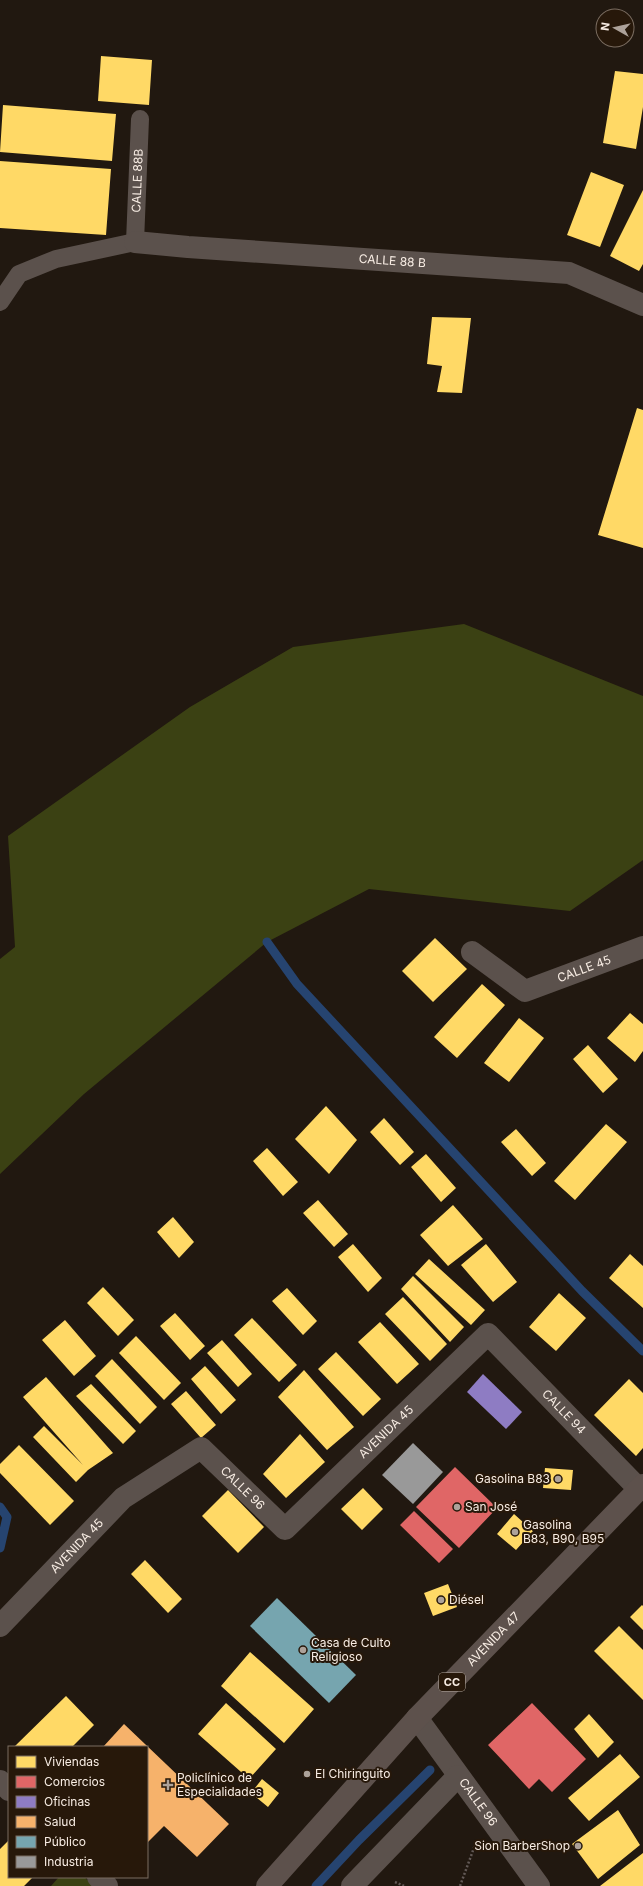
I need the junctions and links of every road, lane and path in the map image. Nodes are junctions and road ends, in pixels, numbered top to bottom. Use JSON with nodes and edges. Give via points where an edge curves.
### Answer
{"nodes":[{"id":1,"x":140,"y":119,"type":"dead end"},
{"id":2,"x":135,"y":242,"type":"junction"},
{"id":3,"x":0,"y":302,"type":"edge"},
{"id":4,"x":643,"y":305,"type":"edge"},
{"id":5,"x":643,"y":947,"type":"edge"},
{"id":6,"x":472,"y":952,"type":"dead end"},
{"id":7,"x":488,"y":1334,"type":"joint"},
{"id":8,"x":201,"y":1448,"type":"joint"},
{"id":9,"x":641,"y":1487,"type":"edge"},
{"id":10,"x":284,"y":1529,"type":"joint"},
{"id":11,"x":0,"y":1626,"type":"edge"},
{"id":12,"x":417,"y":1718,"type":"junction"},
{"id":13,"x":458,"y":1776,"type":"junction"},
{"id":14,"x":0,"y":1781,"type":"edge"},
{"id":15,"x":8,"y":1789,"type":"edge"},
{"id":16,"x":480,"y":1806,"type":"junction"},
{"id":17,"x":99,"y":1878,"type":"edge"},
{"id":18,"x":107,"y":1886,"type":"edge"},
{"id":19,"x":267,"y":1886,"type":"edge"},
{"id":20,"x":352,"y":1886,"type":"edge"},
{"id":21,"x":460,"y":1886,"type":"edge"},
{"id":22,"x":539,"y":1886,"type":"edge"}],
"edges":[{"from":1,"to":2,"type":"lane","name":"CALLE 88B"},
{"from":2,"to":3,"type":"lane","via":[[56,259],[19,274]]},
{"from":2,"to":4,"type":"street","name":"CALLE 88 B","via":[[569,274]]},
{"from":5,"to":6,"type":"street","name":"CALLE 45","via":[[525,991]]},
{"from":7,"to":9,"type":"street","name":"CALLE 94"},
{"from":7,"to":10,"type":"street","name":"AVENIDA 45"},
{"from":8,"to":10,"type":"street","name":"CALLE 96"},
{"from":8,"to":11,"type":"street","name":"AVENIDA 45","via":[[123,1498]]},
{"from":9,"to":12,"type":"main road","name":"AVENIDA 47","number":"CC"},
{"from":12,"to":13,"type":"street","name":"CALLE 96"},
{"from":12,"to":19,"type":"main road","name":"AVENIDA 47","number":"CC"},
{"from":13,"to":16,"type":"street","name":"CALLE 96"},
{"from":13,"to":20,"type":"street"},
{"from":14,"to":15,"type":"street"},
{"from":16,"to":21,"type":"path","via":[[477,1839]]},
{"from":16,"to":22,"type":"street","name":"CALLE 96"},
{"from":17,"to":18,"type":"street"}]}
